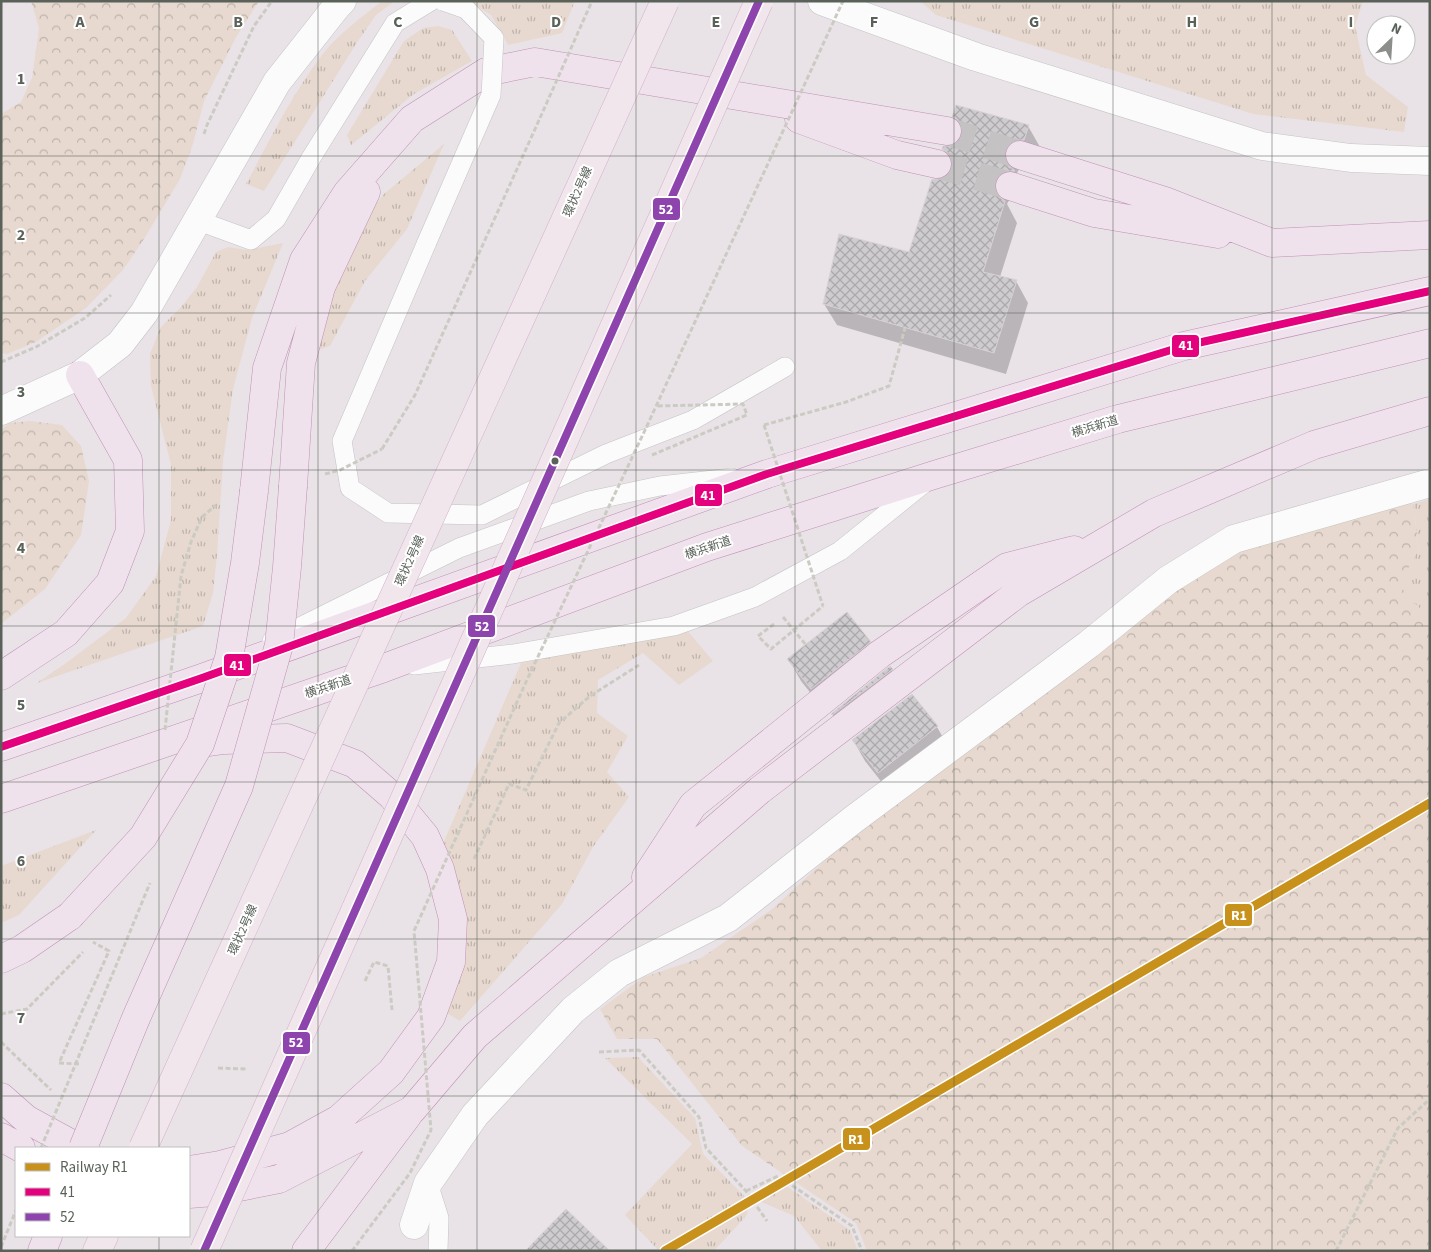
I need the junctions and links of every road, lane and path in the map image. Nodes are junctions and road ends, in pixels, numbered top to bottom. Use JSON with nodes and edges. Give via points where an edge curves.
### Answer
{"nodes":[{"id":1,"x":272,"y":1,"type":"edge"},
{"id":2,"x":342,"y":1,"type":"edge"},
{"id":3,"x":431,"y":1,"type":"edge"},
{"id":4,"x":443,"y":1,"type":"edge"},
{"id":5,"x":592,"y":1,"type":"edge"},
{"id":6,"x":665,"y":1,"type":"edge"},
{"id":7,"x":759,"y":1,"type":"edge"},
{"id":8,"x":822,"y":1,"type":"edge"},
{"id":9,"x":843,"y":1,"type":"edge"},
{"id":10,"x":732,"y":95,"type":"junction"},
{"id":11,"x":412,"y":119,"type":"junction"},
{"id":12,"x":947,"y":131,"type":"tunnel mouth"},
{"id":13,"x":202,"y":142,"type":"dead end"},
{"id":14,"x":1020,"y":155,"type":"tunnel mouth"},
{"id":15,"x":1430,"y":161,"type":"edge"},
{"id":16,"x":937,"y":164,"type":"tunnel mouth"},
{"id":17,"x":1010,"y":186,"type":"tunnel mouth"},
{"id":18,"x":199,"y":221,"type":"junction"},
{"id":19,"x":1430,"y":235,"type":"edge"},
{"id":20,"x":1272,"y":243,"type":"junction"},
{"id":21,"x":1430,"y":291,"type":"edge"},
{"id":22,"x":112,"y":294,"type":"dead end"},
{"id":23,"x":905,"y":328,"type":"dead end"},
{"id":24,"x":1430,"y":343,"type":"edge"},
{"id":25,"x":1,"y":362,"type":"edge"},
{"id":26,"x":785,"y":367,"type":"dead end"},
{"id":27,"x":80,"y":375,"type":"junction"},
{"id":28,"x":656,"y":406,"type":"junction"},
{"id":29,"x":1,"y":410,"type":"edge"},
{"id":30,"x":1430,"y":411,"type":"edge"},
{"id":31,"x":382,"y":449,"type":"dead end"},
{"id":32,"x":652,"y":455,"type":"dead end"},
{"id":33,"x":934,"y":475,"type":"junction"},
{"id":34,"x":1430,"y":483,"type":"edge"},
{"id":35,"x":806,"y":645,"type":"dead end"},
{"id":36,"x":384,"y":668,"type":"junction"},
{"id":37,"x":1,"y":676,"type":"edge"},
{"id":38,"x":590,"y":696,"type":"dead end"},
{"id":39,"x":1,"y":747,"type":"edge"},
{"id":40,"x":138,"y":752,"type":"junction"},
{"id":41,"x":1,"y":799,"type":"edge"},
{"id":42,"x":448,"y":856,"type":"junction"},
{"id":43,"x":456,"y":859,"type":"dead end"},
{"id":44,"x":472,"y":864,"type":"dead end"},
{"id":45,"x":1,"y":959,"type":"edge"},
{"id":46,"x":1,"y":1042,"type":"edge"},
{"id":47,"x":599,"y":1052,"type":"dead end"},
{"id":48,"x":1,"y":1098,"type":"edge"},
{"id":49,"x":61,"y":1099,"type":"dead end"},
{"id":50,"x":1430,"y":1099,"type":"edge"},
{"id":51,"x":412,"y":1110,"type":"junction"},
{"id":52,"x":1,"y":1137,"type":"edge"},
{"id":53,"x":19,"y":1147,"type":"edge"},
{"id":54,"x":77,"y":1147,"type":"edge"},
{"id":55,"x":84,"y":1147,"type":"edge"},
{"id":56,"x":143,"y":1147,"type":"edge"},
{"id":57,"x":190,"y":1170,"type":"edge"},
{"id":58,"x":428,"y":1183,"type":"junction"},
{"id":59,"x":746,"y":1191,"type":"junction"},
{"id":60,"x":190,"y":1194,"type":"edge"},
{"id":61,"x":15,"y":1212,"type":"edge"},
{"id":62,"x":767,"y":1222,"type":"dead end"},
{"id":63,"x":414,"y":1225,"type":"dead end"},
{"id":64,"x":48,"y":1237,"type":"edge"},
{"id":65,"x":104,"y":1237,"type":"edge"},
{"id":66,"x":1,"y":1247,"type":"edge"},
{"id":67,"x":42,"y":1251,"type":"edge"},
{"id":68,"x":97,"y":1251,"type":"edge"},
{"id":69,"x":204,"y":1251,"type":"edge"},
{"id":70,"x":306,"y":1251,"type":"edge"},
{"id":71,"x":352,"y":1251,"type":"edge"},
{"id":72,"x":438,"y":1251,"type":"edge"},
{"id":73,"x":862,"y":1251,"type":"edge"},
{"id":74,"x":1336,"y":1251,"type":"edge"}],
"edges":[{"from":1,"to":13,"type":"path","via":[[254,26]]},
{"from":2,"to":18,"type":"street","via":[[278,82]]},
{"from":3,"to":18,"type":"lane","via":[[396,23],[276,219],[251,240]]},
{"from":4,"to":26,"type":"lane","bridge":true,"via":[[466,9],[494,38],[491,95],[342,441],[350,488],[388,513],[482,515],[606,454],[693,420]]},
{"from":5,"to":31,"type":"path","bridge":true,"via":[[415,395]]},
{"from":6,"to":56,"type":"main road","name":"環状2号線","bridge":true},
{"from":7,"to":69,"type":"main road","bridge":true},
{"from":8,"to":15,"type":"street","via":[[976,57],[1262,146],[1351,158]]},
{"from":9,"to":28,"type":"path","bridge":true},
{"from":10,"to":11,"type":"highway","via":[[535,62],[486,72]]},
{"from":10,"to":12,"type":"highway"},
{"from":10,"to":16,"type":"highway","via":[[897,154]]},
{"from":11,"to":45,"type":"highway","bridge":true,"via":[[347,194],[304,260],[266,368],[245,563],[229,658],[200,744],[143,837],[70,916],[22,949]]},
{"from":11,"to":55,"type":"highway","bridge":true,"via":[[362,198],[321,287],[302,363],[279,645],[239,786],[136,1018]]},
{"from":14,"to":20,"type":"highway","via":[[1165,201]]},
{"from":17,"to":20,"type":"highway","via":[[1094,212]]},
{"from":18,"to":27,"type":"street","via":[[144,313],[120,344]]},
{"from":19,"to":20,"type":"highway"},
{"from":21,"to":39,"type":"highway","via":[[1184,346],[767,474]]},
{"from":22,"to":25,"type":"path","via":[[86,318],[36,347]]},
{"from":23,"to":35,"type":"path","bridge":true,"via":[[889,386],[764,425],[823,606],[801,624],[794,631],[771,649],[758,636],[783,617],[789,624],[795,631],[801,638]]},
{"from":24,"to":33,"type":"highway","name":"横浜新道","via":[[1118,419]]},
{"from":27,"to":29,"type":"street"},
{"from":27,"to":37,"type":"highway","via":[[128,460],[130,531],[110,583],[66,633]]},
{"from":28,"to":32,"type":"path","bridge":true,"via":[[743,404],[747,415]]},
{"from":28,"to":42,"type":"path","bridge":true},
{"from":30,"to":51,"type":"highway","via":[[1314,445],[1154,513],[1010,598],[760,790],[475,1036]]},
{"from":33,"to":36,"type":"highway","name":"横浜新道","via":[[707,547]]},
{"from":33,"to":36,"type":"lane","via":[[840,551],[755,597],[674,626],[513,654]]},
{"from":34,"to":58,"type":"street","via":[[1234,539],[1168,580],[1089,644],[854,819],[728,918],[619,973],[573,1010],[475,1115]]},
{"from":36,"to":40,"type":"highway","name":"横浜新道"},
{"from":38,"to":44,"type":"path","via":[[558,723],[526,790],[509,784]]},
{"from":40,"to":41,"type":"highway","name":"横浜新道"},
{"from":40,"to":57,"type":"highway","via":[[224,740],[287,738],[355,764],[392,796],[425,836],[440,869],[453,919],[451,962],[431,1017],[391,1072],[339,1119],[290,1146]]},
{"from":42,"to":43,"type":"path"},
{"from":42,"to":71,"type":"path","bridge":true,"via":[[414,931],[431,1130],[410,1174]]},
{"from":46,"to":49,"type":"path"},
{"from":47,"to":59,"type":"path","via":[[639,1050],[698,1117],[706,1148]]},
{"from":48,"to":54,"type":"highway","via":[[26,1119]]},
{"from":50,"to":74,"type":"path","via":[[1398,1128]]},
{"from":51,"to":60,"type":"highway","via":[[279,1179]]},
{"from":51,"to":70,"type":"highway"},
{"from":52,"to":53,"type":"highway"},
{"from":58,"to":63,"type":"street"},
{"from":58,"to":72,"type":"lane","via":[[439,1218]]},
{"from":59,"to":62,"type":"path"},
{"from":59,"to":73,"type":"path","via":[[778,1176],[852,1226]]},
{"from":61,"to":66,"type":"path"},
{"from":64,"to":67,"type":"highway"},
{"from":65,"to":68,"type":"main road"}]}
